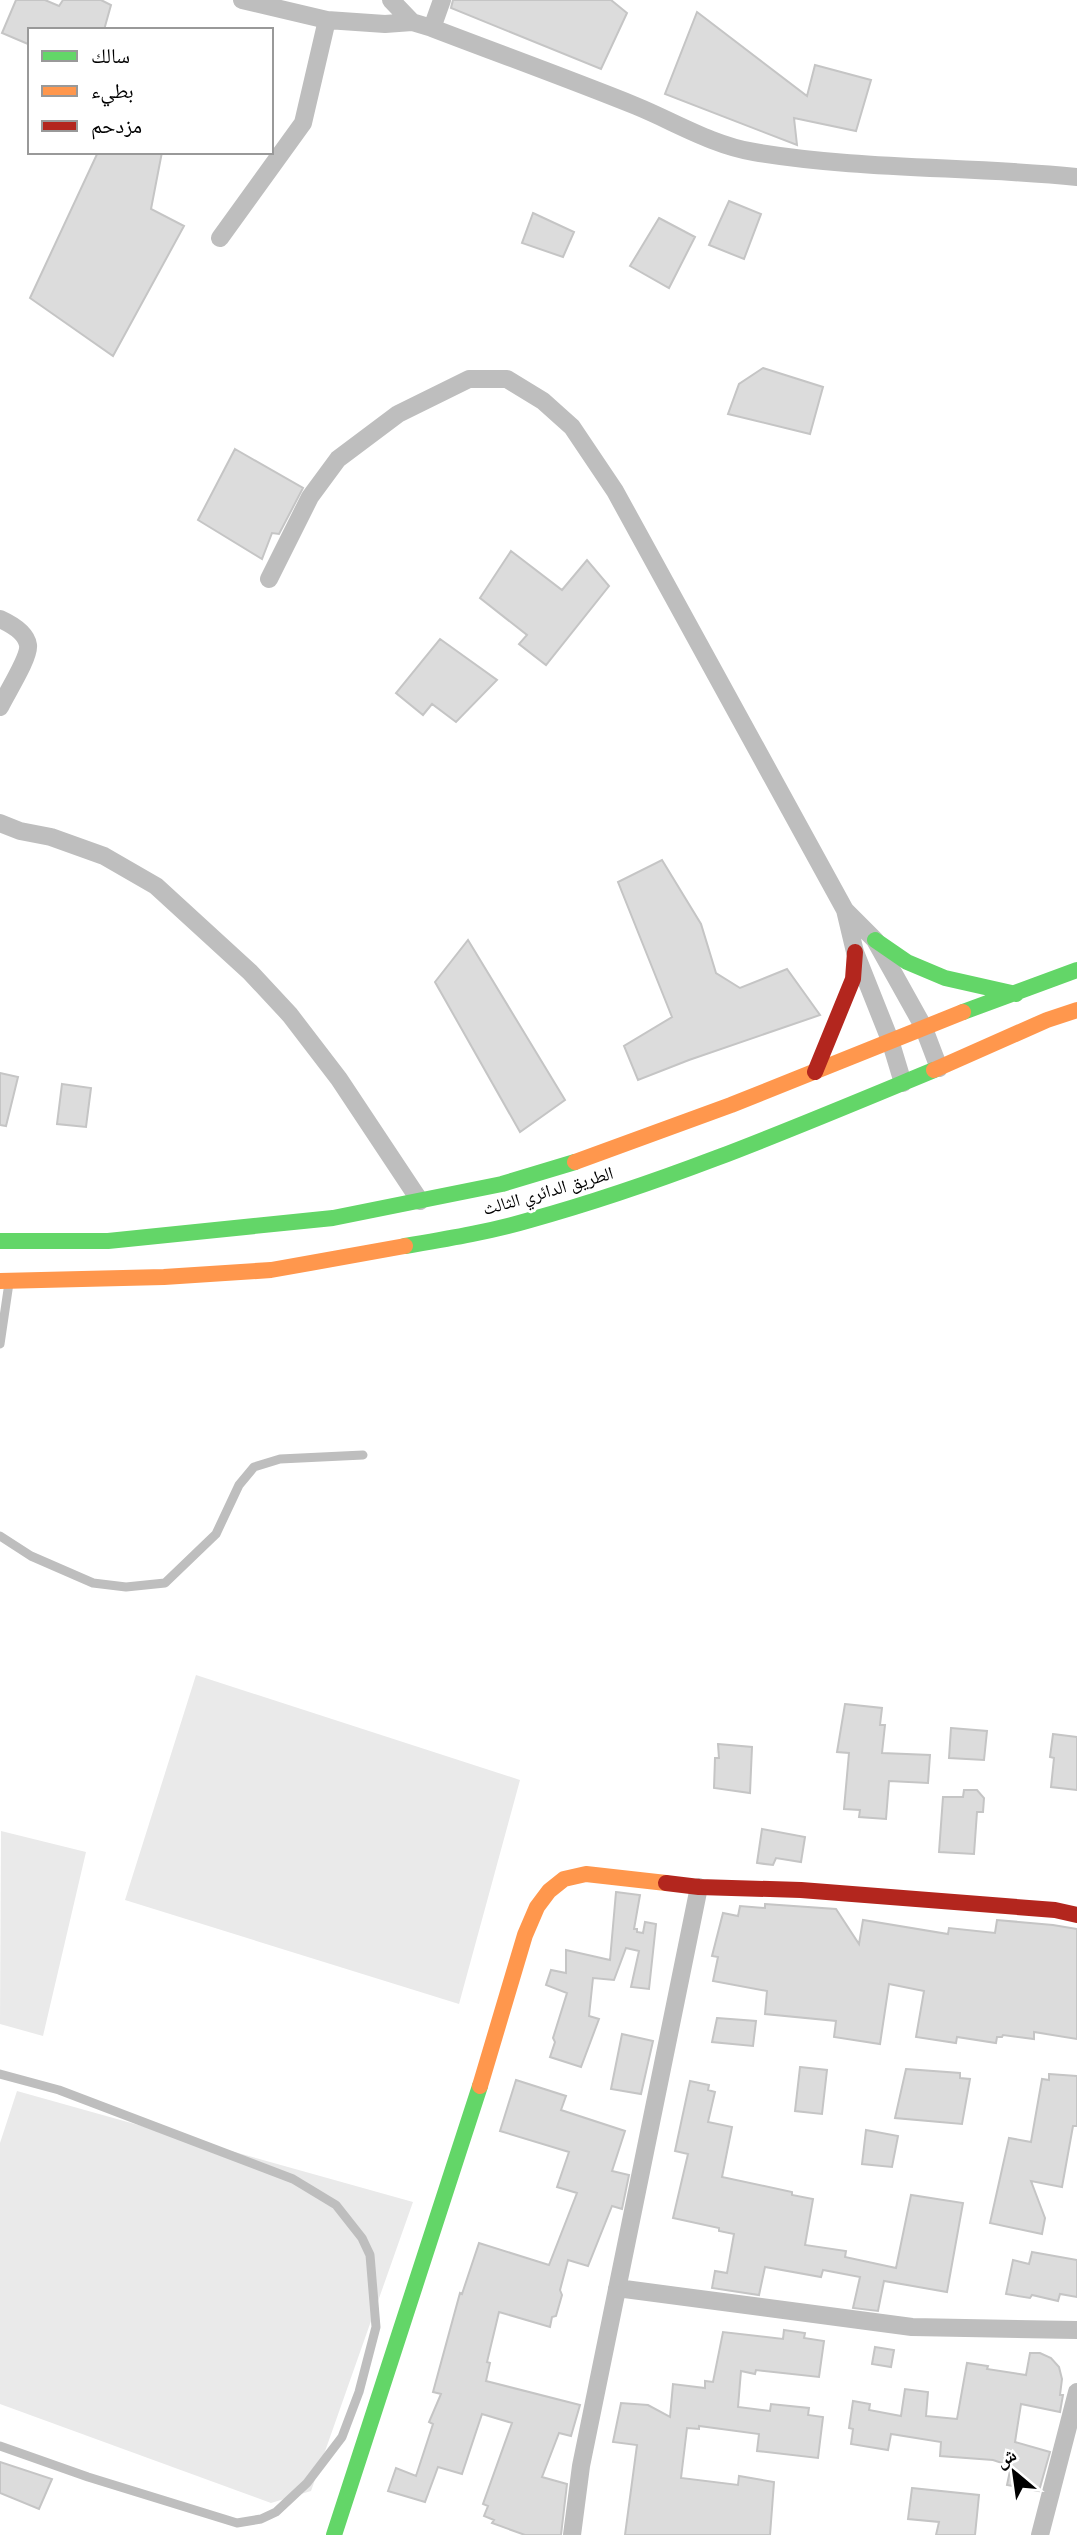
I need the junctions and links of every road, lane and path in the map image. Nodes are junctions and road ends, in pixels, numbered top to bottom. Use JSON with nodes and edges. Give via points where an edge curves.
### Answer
{"nodes":[{"id":1,"x":242,"y":0,"type":"edge"},
{"id":2,"x":391,"y":0,"type":"edge"},
{"id":3,"x":442,"y":0,"type":"edge"},
{"id":4,"x":327,"y":20,"type":"junction"},
{"id":5,"x":412,"y":22,"type":"junction"},
{"id":6,"x":432,"y":28,"type":"junction"},
{"id":7,"x":1077,"y":177,"type":"edge"},
{"id":8,"x":220,"y":238,"type":"dead end"},
{"id":9,"x":269,"y":579,"type":"dead end"},
{"id":10,"x":0,"y":620,"type":"edge"},
{"id":11,"x":0,"y":707,"type":"edge"},
{"id":12,"x":0,"y":823,"type":"edge"},
{"id":13,"x":845,"y":910,"type":"junction"},
{"id":14,"x":875,"y":940,"type":"junction"},
{"id":15,"x":855,"y":952,"type":"junction"},
{"id":16,"x":1077,"y":970,"type":"edge"},
{"id":17,"x":1016,"y":994,"type":"junction"},
{"id":18,"x":1077,"y":1010,"type":"edge"},
{"id":19,"x":923,"y":1026,"type":"junction"},
{"id":20,"x":890,"y":1040,"type":"junction"},
{"id":21,"x":939,"y":1068,"type":"junction"},
{"id":22,"x":815,"y":1072,"type":"junction"},
{"id":23,"x":903,"y":1083,"type":"junction"},
{"id":24,"x":420,"y":1201,"type":"junction"},
{"id":25,"x":0,"y":1241,"type":"edge"},
{"id":26,"x":5,"y":1281,"type":"edge"},
{"id":27,"x":0,"y":1344,"type":"edge"},
{"id":28,"x":363,"y":1455,"type":"dead end"},
{"id":29,"x":0,"y":1536,"type":"edge"},
{"id":30,"x":699,"y":1887,"type":"junction"},
{"id":31,"x":1077,"y":1915,"type":"edge"},
{"id":32,"x":0,"y":2074,"type":"edge"},
{"id":33,"x":617,"y":2288,"type":"junction"},
{"id":34,"x":1077,"y":2330,"type":"edge"},
{"id":35,"x":1077,"y":2392,"type":"edge"},
{"id":36,"x":0,"y":2446,"type":"edge"},
{"id":37,"x":334,"y":2535,"type":"edge"},
{"id":38,"x":572,"y":2535,"type":"edge"},
{"id":39,"x":1040,"y":2535,"type":"edge"}],
"edges":[{"from":1,"to":4,"type":"street"},
{"from":2,"to":5,"type":"street"},
{"from":3,"to":6,"type":"street"},
{"from":4,"to":5,"type":"street"},
{"from":4,"to":8,"type":"street","via":[[303,123]]},
{"from":5,"to":6,"type":"street"},
{"from":6,"to":7,"type":"street","via":[[701,136],[752,152]]},
{"from":9,"to":13,"type":"street","via":[[310,497],[338,459],[398,414],[469,379],[507,379],[553,409],[595,458]]},
{"from":10,"to":11,"type":"street","via":[[20,631],[28,645]]},
{"from":12,"to":24,"type":"street","via":[[104,856],[156,886],[290,1015],[340,1079]]},
{"from":13,"to":14,"type":"street"},
{"from":13,"to":15,"type":"street"},
{"from":14,"to":17,"type":"main road","via":[[907,962],[945,978]]},
{"from":14,"to":19,"type":"street"},
{"from":15,"to":20,"type":"street"},
{"from":15,"to":22,"type":"main road","via":[[852,979]]},
{"from":16,"to":17,"type":"main road","name":"الطريق الدائري الثالث"},
{"from":17,"to":19,"type":"main road","name":"الطريق الدائري الثالث"},
{"from":18,"to":21,"type":"main road","name":"الطريق الدائري الثالث"},
{"from":19,"to":20,"type":"main road","name":"الطريق الدائري الثالث"},
{"from":19,"to":21,"type":"street"},
{"from":20,"to":22,"type":"main road","name":"الطريق الدائري الثالث"},
{"from":20,"to":23,"type":"street"},
{"from":21,"to":23,"type":"main road","name":"الطريق الدائري الثالث"},
{"from":22,"to":24,"type":"main road","name":"الطريق الدائري الثالث","via":[[569,1164]]},
{"from":23,"to":26,"type":"main road","name":"الطريق الدائري الثالث","via":[[791,1129],[528,1221],[271,1269]]},
{"from":24,"to":25,"type":"main road","name":"الطريق الدائري الثالث","via":[[333,1219],[108,1241]]},
{"from":26,"to":27,"type":"lane"},
{"from":28,"to":29,"type":"lane","via":[[280,1459],[254,1466],[239,1485],[216,1534],[165,1583],[126,1587],[93,1583],[31,1556]]},
{"from":30,"to":31,"type":"main road","via":[[801,1890]]},
{"from":30,"to":33,"type":"street"},
{"from":30,"to":37,"type":"main road","via":[[586,1874],[564,1879],[537,1907]]},
{"from":32,"to":36,"type":"lane","via":[[59,2090],[293,2179],[337,2205],[370,2255],[376,2327],[342,2437],[307,2483],[276,2512],[261,2519],[237,2523]]},
{"from":33,"to":34,"type":"street","via":[[912,2327]]},
{"from":33,"to":38,"type":"street","via":[[581,2466]]},
{"from":35,"to":39,"type":"street"}]}
